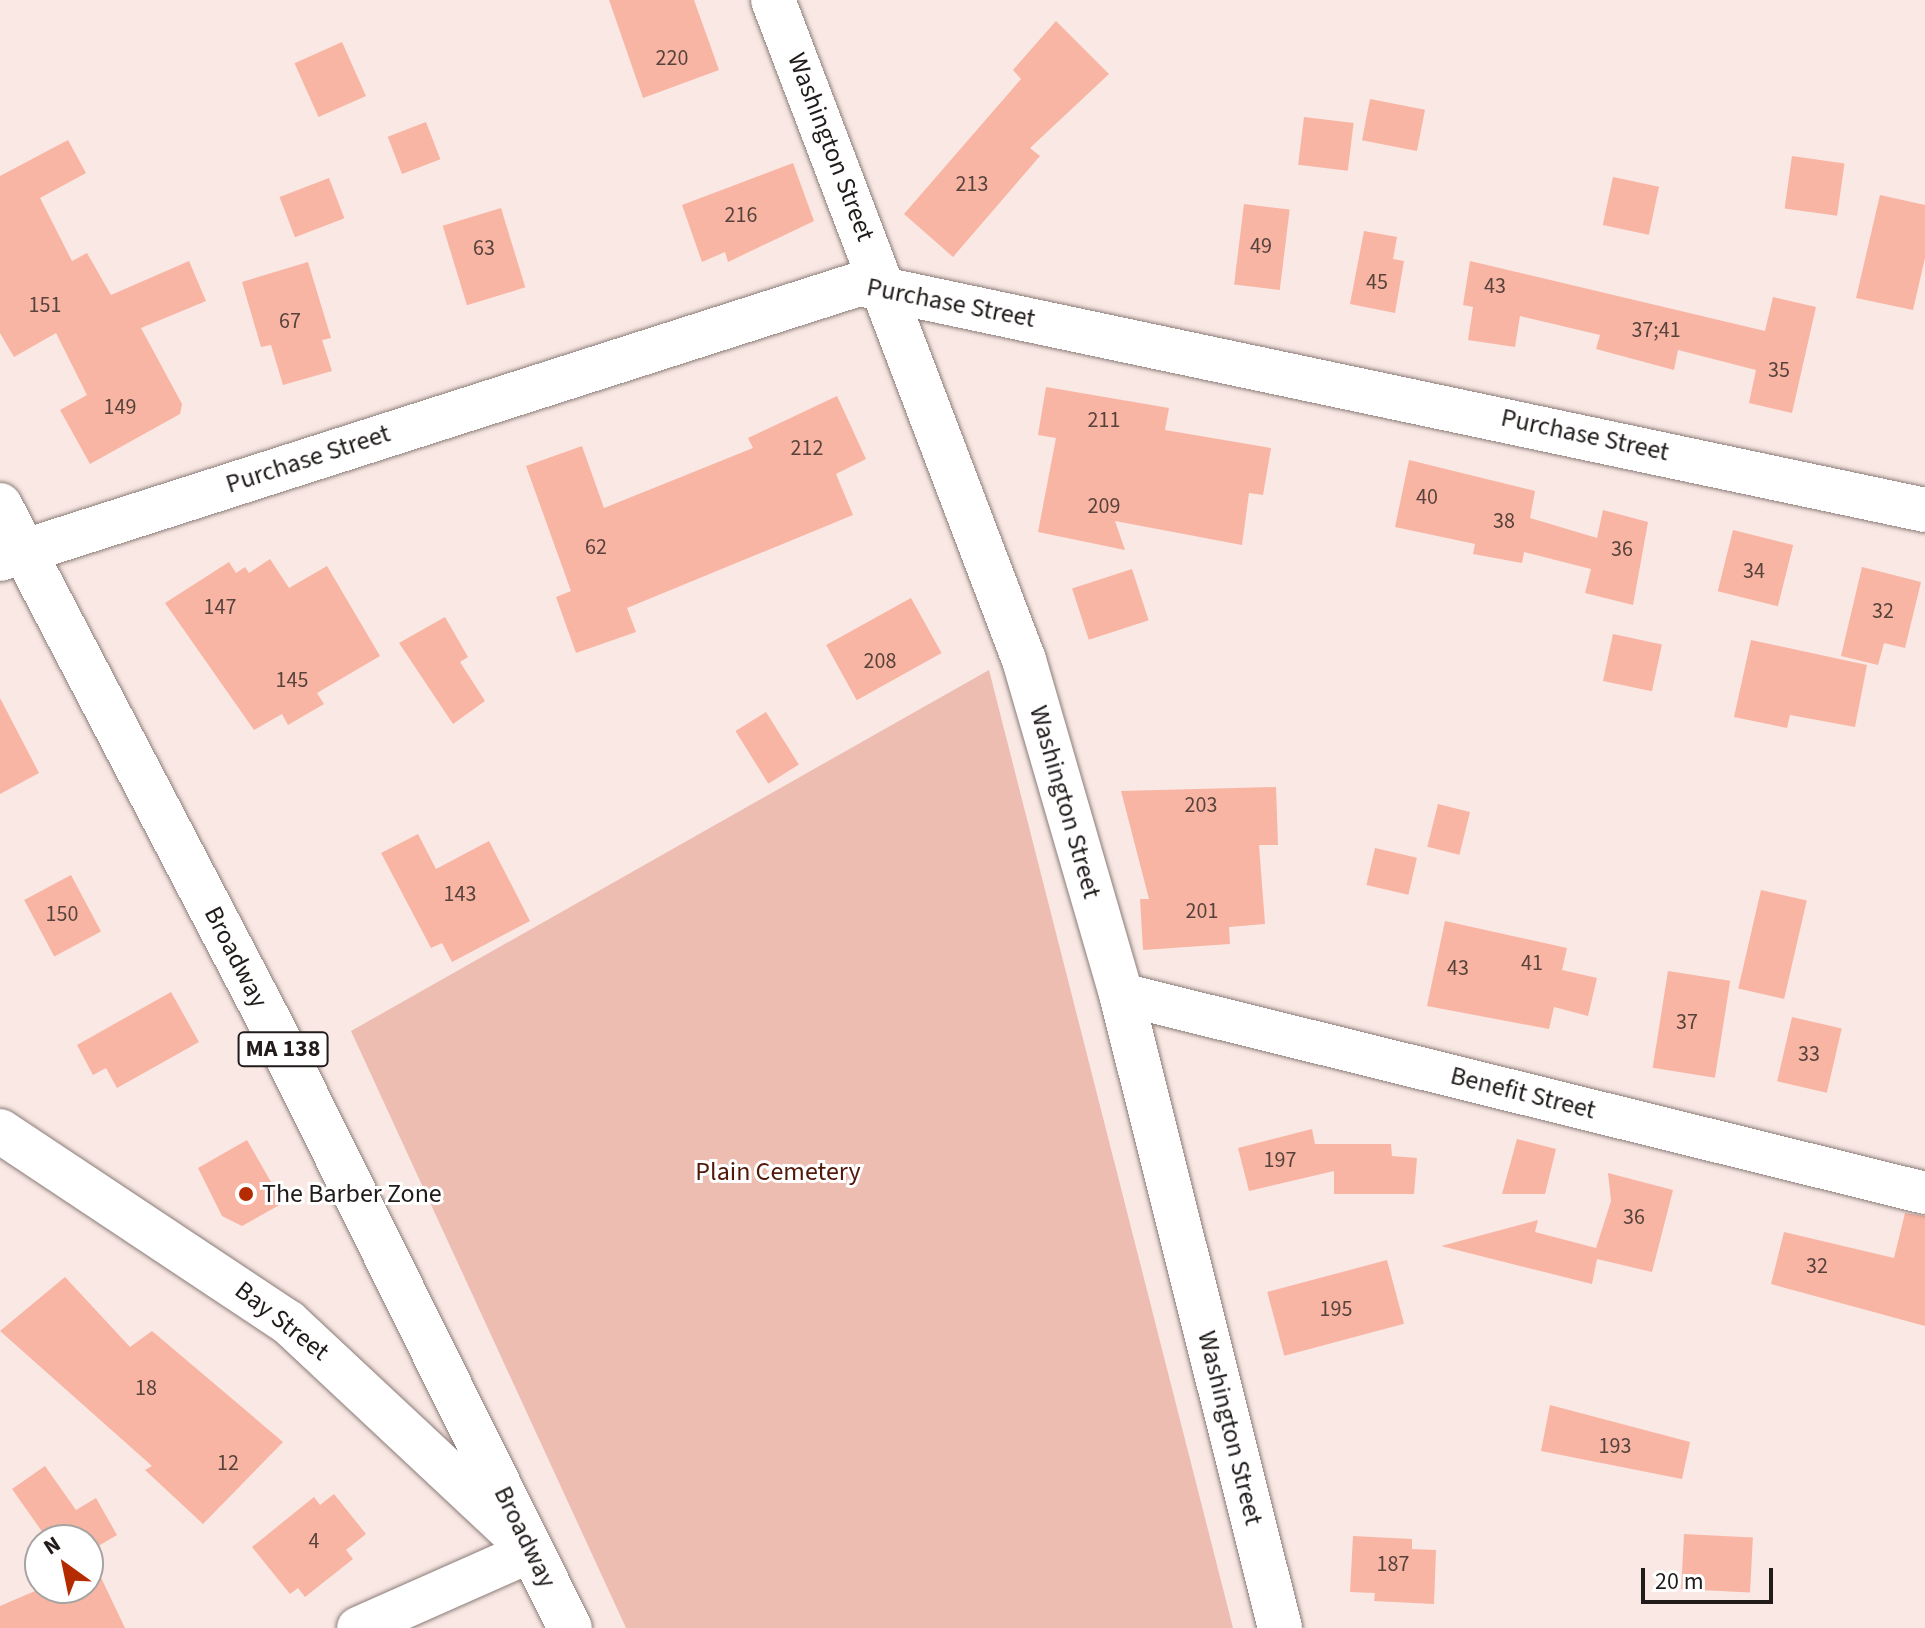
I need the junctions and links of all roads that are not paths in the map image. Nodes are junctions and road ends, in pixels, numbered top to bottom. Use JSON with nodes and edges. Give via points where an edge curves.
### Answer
{"nodes":[{"id":1,"x":773,"y":0,"type":"edge"},
{"id":2,"x":886,"y":287,"type":"junction"},
{"id":3,"x":0,"y":505,"type":"edge"},
{"id":4,"x":1925,"y":510,"type":"edge"},
{"id":5,"x":12,"y":555,"type":"edge"},
{"id":6,"x":1121,"y":994,"type":"junction"},
{"id":7,"x":0,"y":1131,"type":"edge"},
{"id":8,"x":1925,"y":1193,"type":"edge"},
{"id":9,"x":532,"y":1551,"type":"junction"},
{"id":10,"x":358,"y":1628,"type":"edge"},
{"id":11,"x":570,"y":1628,"type":"edge"},
{"id":12,"x":1280,"y":1628,"type":"edge"}],
"edges":[{"from":1,"to":2,"type":"street","name":"Washington Street"},
{"from":2,"to":4,"type":"street","name":"Purchase Street"},
{"from":2,"to":5,"type":"street","name":"Purchase Street","via":[[837,288]]},
{"from":2,"to":6,"type":"street","name":"Washington Street","via":[[1004,598]]},
{"from":3,"to":5,"type":"street","name":"Broadway","number":"MA 138"},
{"from":5,"to":9,"type":"street","name":"Broadway","number":"MA 138"},
{"from":6,"to":8,"type":"street","name":"Benefit Street"},
{"from":6,"to":12,"type":"street","name":"Washington Street"},
{"from":7,"to":9,"type":"street","name":"Bay Street","via":[[288,1322]]},
{"from":9,"to":10,"type":"street"},
{"from":9,"to":11,"type":"street","name":"Broadway","number":"MA 138"}]}
